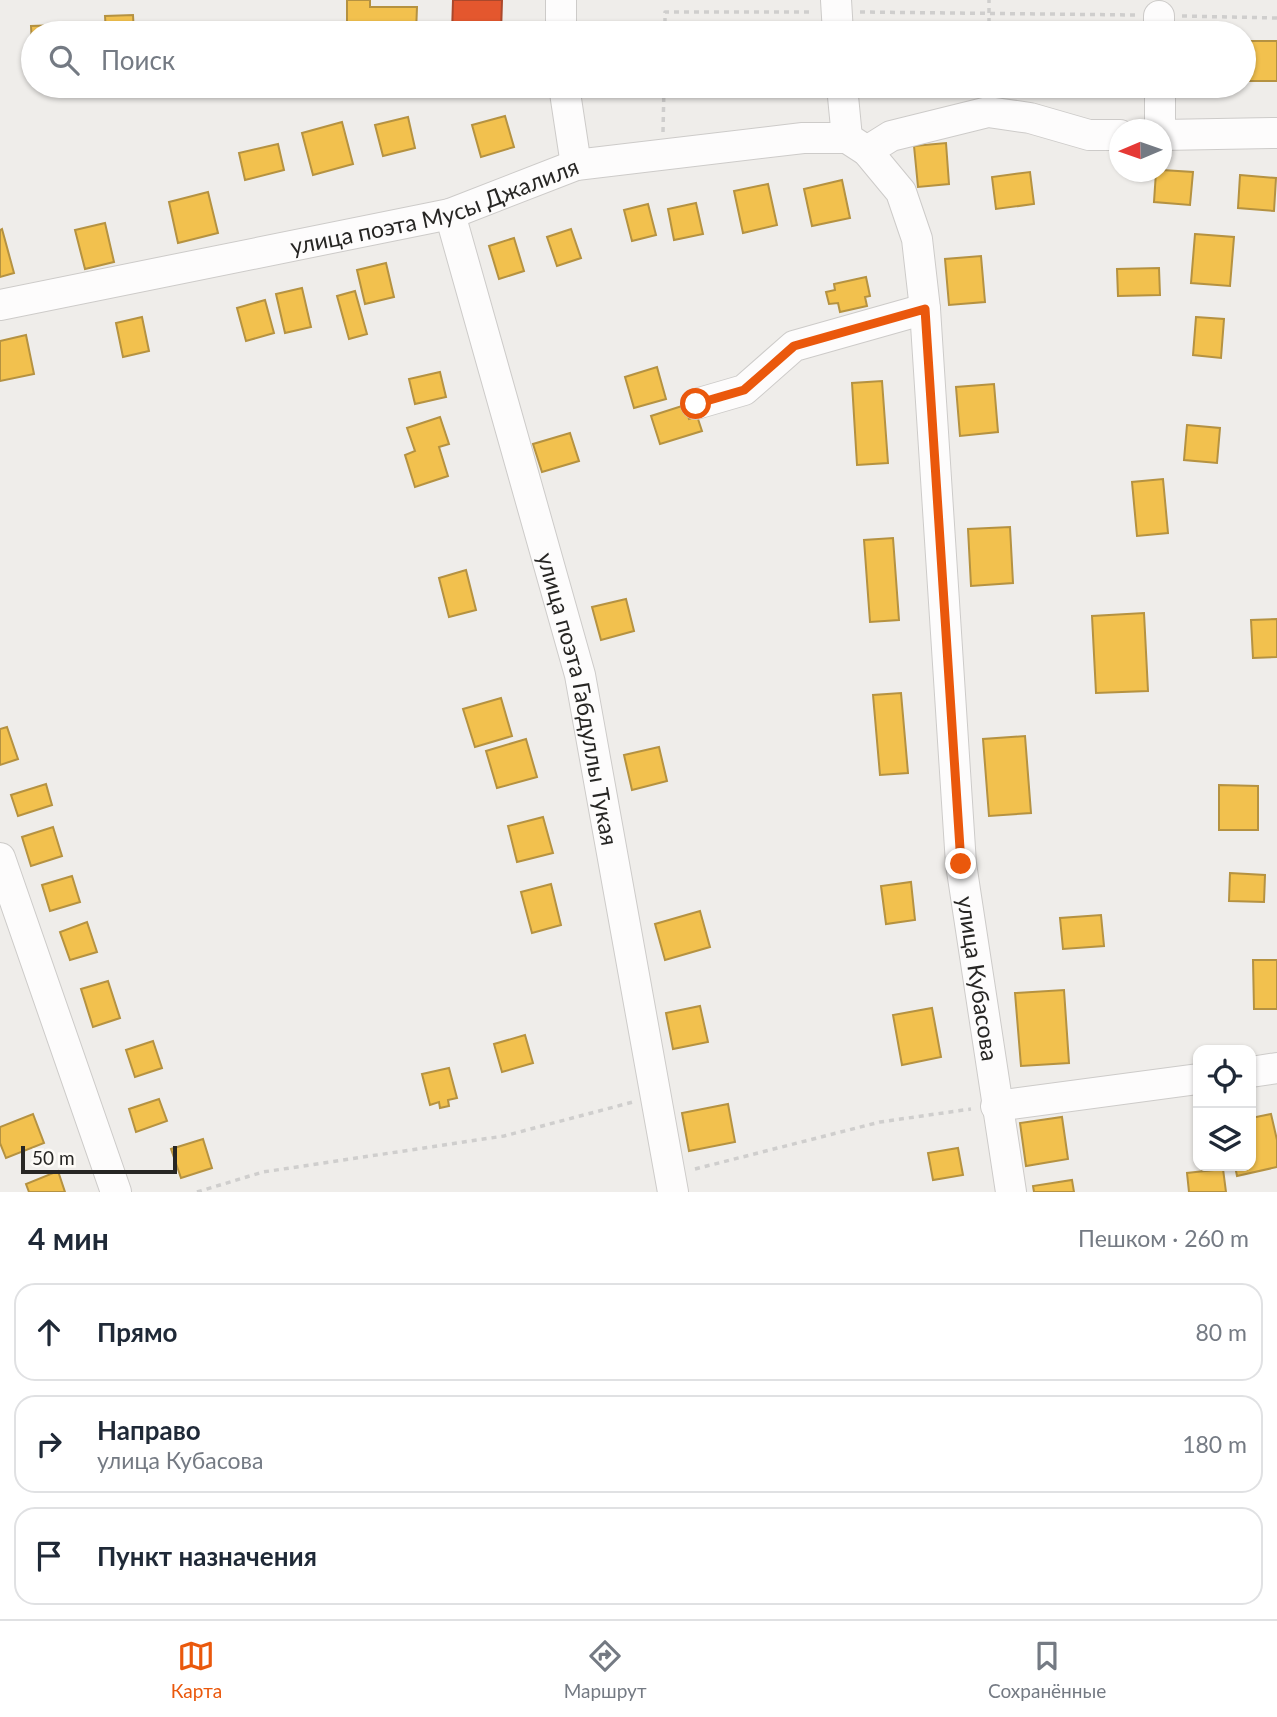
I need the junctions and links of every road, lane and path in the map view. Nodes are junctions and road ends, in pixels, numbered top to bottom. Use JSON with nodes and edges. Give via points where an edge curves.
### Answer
{"nodes":[{"id":1,"x":561,"y":0,"type":"edge"},
{"id":2,"x":989,"y":0,"type":"edge"},
{"id":3,"x":989,"y":13,"type":"junction"},
{"id":4,"x":836,"y":15,"type":"edge"},
{"id":5,"x":1277,"y":18,"type":"edge"},
{"id":6,"x":561,"y":21,"type":"edge"},
{"id":7,"x":666,"y":21,"type":"edge"},
{"id":8,"x":989,"y":21,"type":"edge"},
{"id":9,"x":1113,"y":21,"type":"edge"},
{"id":10,"x":1218,"y":21,"type":"edge"},
{"id":11,"x":566,"y":98,"type":"edge"},
{"id":12,"x":664,"y":98,"type":"edge"},
{"id":13,"x":845,"y":98,"type":"edge"},
{"id":14,"x":1160,"y":98,"type":"edge"},
{"id":15,"x":1160,"y":119,"type":"edge"},
{"id":16,"x":1277,"y":133,"type":"edge"},
{"id":17,"x":1109,"y":135,"type":"edge"},
{"id":18,"x":1172,"y":135,"type":"edge"},
{"id":19,"x":857,"y":144,"type":"junction"},
{"id":20,"x":663,"y":155,"type":"junction"},
{"id":21,"x":576,"y":165,"type":"junction"},
{"id":22,"x":450,"y":215,"type":"junction"},
{"id":23,"x":0,"y":305,"type":"edge"},
{"id":24,"x":925,"y":309,"type":"junction"},
{"id":25,"x":696,"y":404,"type":"dead end"},
{"id":26,"x":0,"y":858,"type":"edge"},
{"id":27,"x":1277,"y":1068,"type":"edge"},
{"id":28,"x":1256,"y":1071,"type":"edge"},
{"id":29,"x":1193,"y":1080,"type":"edge"},
{"id":30,"x":655,"y":1096,"type":"junction"},
{"id":31,"x":996,"y":1106,"type":"junction"},
{"id":32,"x":671,"y":1184,"type":"edge"},
{"id":33,"x":116,"y":1192,"type":"edge"},
{"id":34,"x":197,"y":1192,"type":"edge"},
{"id":35,"x":1011,"y":1192,"type":"edge"}],
"edges":[{"from":1,"to":6,"type":"street"},
{"from":2,"to":3,"type":"path"},
{"from":3,"to":4,"type":"path"},
{"from":3,"to":8,"type":"path"},
{"from":3,"to":9,"type":"path"},
{"from":4,"to":7,"type":"path","via":[[666,12]]},
{"from":5,"to":10,"type":"path"},
{"from":11,"to":21,"type":"street"},
{"from":12,"to":20,"type":"path"},
{"from":13,"to":19,"type":"street"},
{"from":14,"to":15,"type":"street"},
{"from":16,"to":18,"type":"street"},
{"from":17,"to":19,"type":"street","via":[[1089,135],[988,112]]},
{"from":19,"to":20,"type":"street","name":"улица поэта Мусы Джалиля","via":[[803,138]]},
{"from":19,"to":24,"type":"street","name":"улица Кубасова","via":[[901,192],[917,239]]},
{"from":20,"to":21,"type":"street","name":"улица поэта Мусы Джалиля"},
{"from":21,"to":22,"type":"street","name":"улица поэта Мусы Джалиля"},
{"from":22,"to":23,"type":"street","name":"улица поэта Мусы Джалиля"},
{"from":22,"to":30,"type":"street","name":"улица поэта Габдуллы Тукая","via":[[580,675]]},
{"from":24,"to":25,"type":"street","via":[[794,346],[744,390]]},
{"from":24,"to":31,"type":"street","name":"улица Кубасова","via":[[961,864]]},
{"from":26,"to":33,"type":"street"},
{"from":27,"to":28,"type":"street"},
{"from":29,"to":31,"type":"street"},
{"from":30,"to":32,"type":"street","name":"улица поэта Габдуллы Тукая"},
{"from":30,"to":34,"type":"path","via":[[504,1136],[263,1172]]},
{"from":31,"to":32,"type":"path","via":[[880,1122]]},
{"from":31,"to":35,"type":"street","name":"улица Кубасова"}]}
